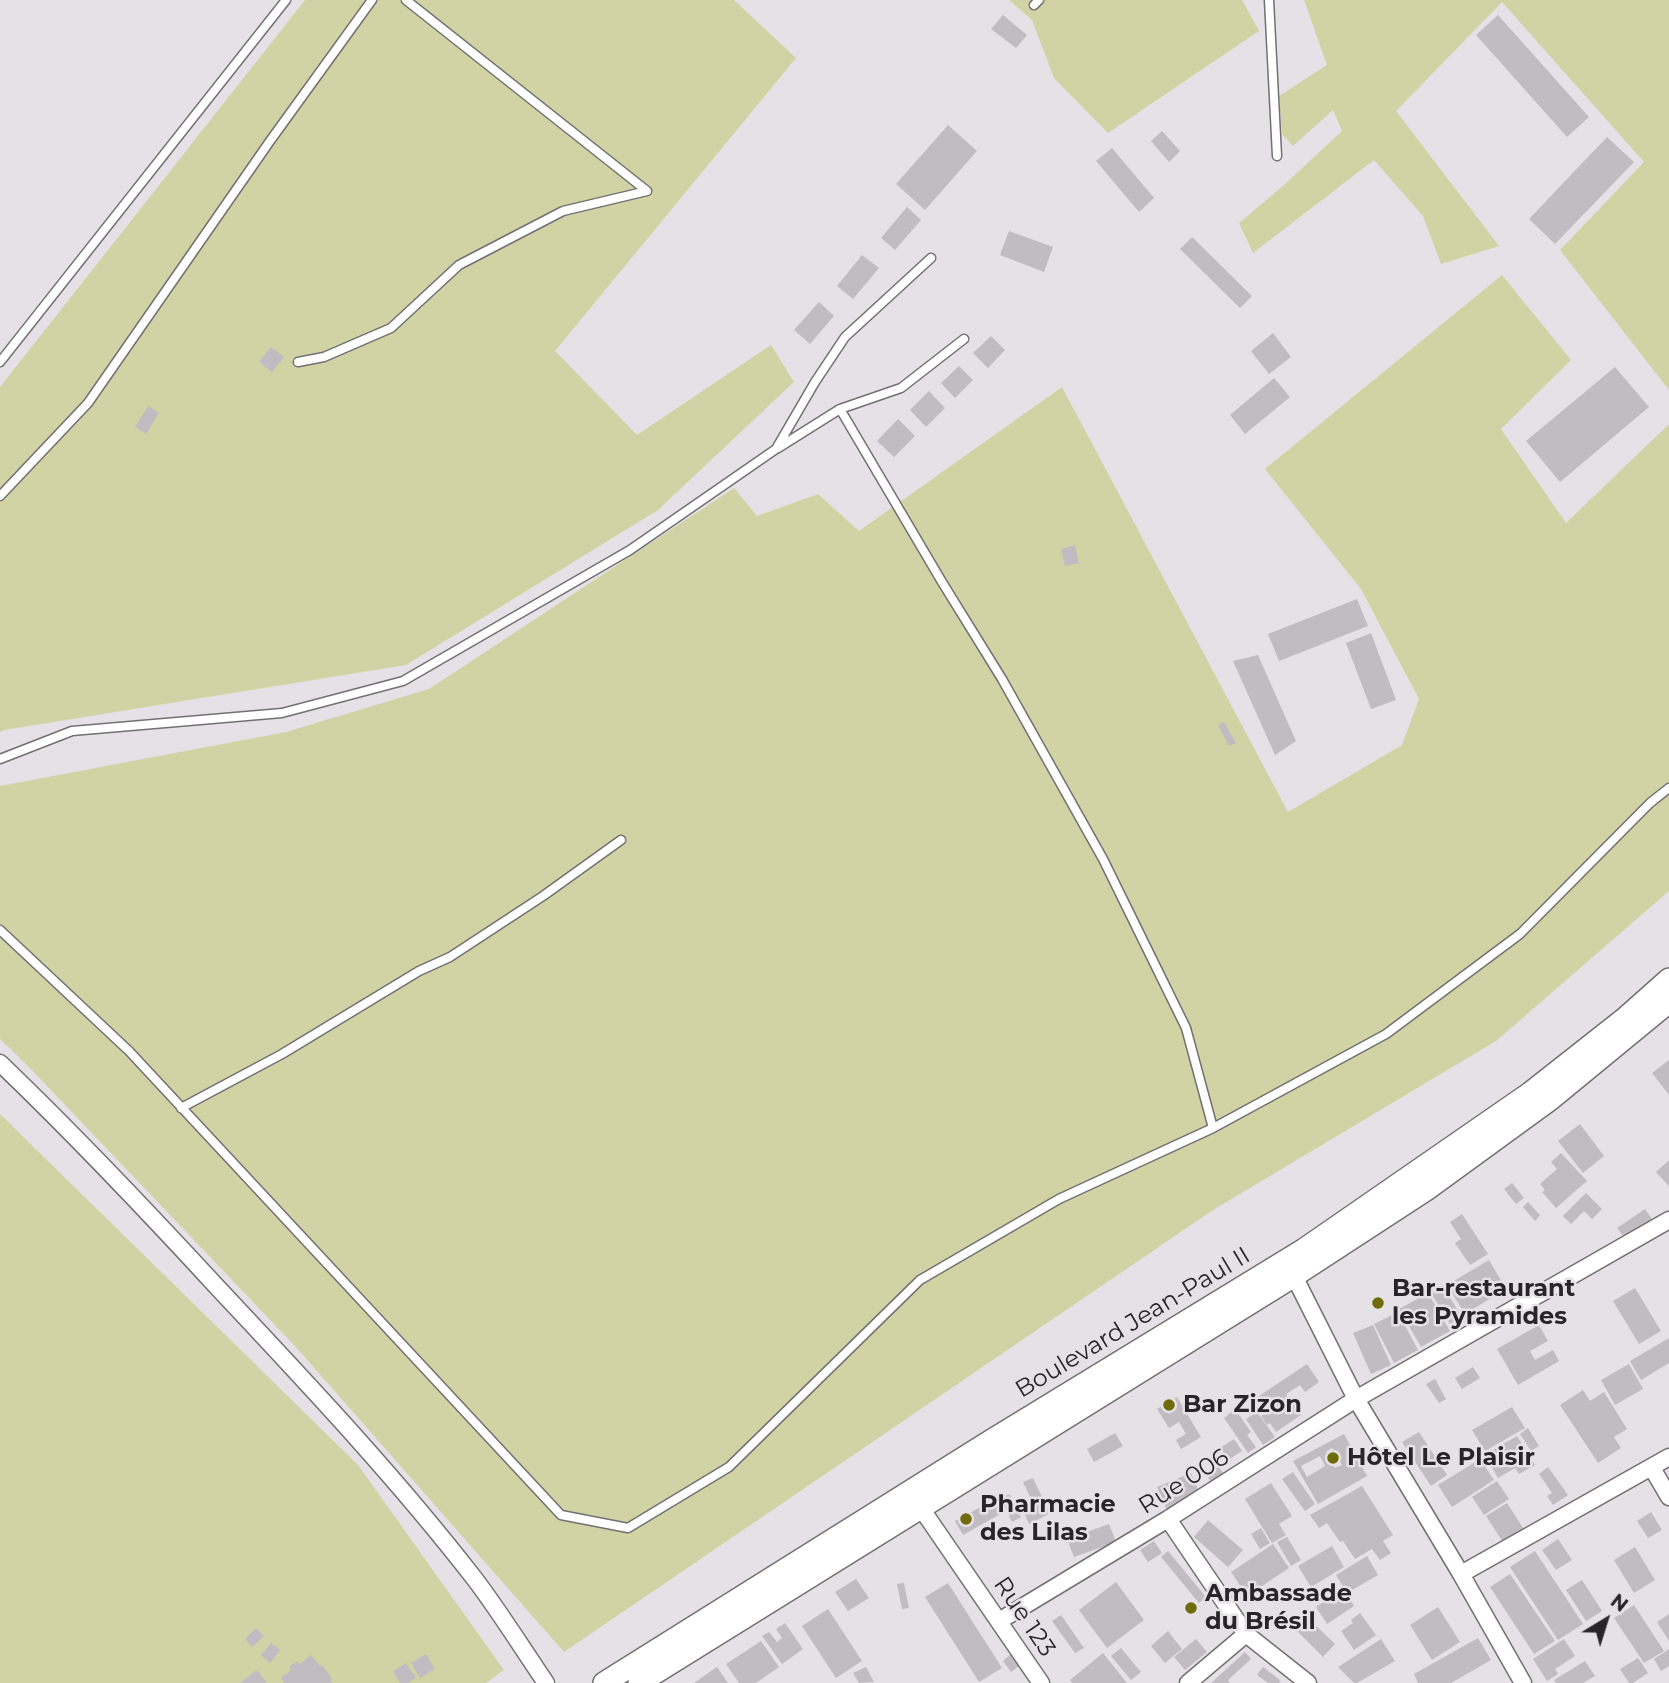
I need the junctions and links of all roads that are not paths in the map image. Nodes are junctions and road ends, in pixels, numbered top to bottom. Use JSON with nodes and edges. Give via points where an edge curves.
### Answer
{"nodes":[{"id":1,"x":286,"y":0,"type":"edge"},
{"id":2,"x":372,"y":0,"type":"edge"},
{"id":3,"x":406,"y":0,"type":"edge"},
{"id":4,"x":1269,"y":0,"type":"edge"},
{"id":5,"x":1277,"y":156,"type":"dead end"},
{"id":6,"x":930,"y":258,"type":"dead end"},
{"id":7,"x":964,"y":339,"type":"dead end"},
{"id":8,"x":0,"y":362,"type":"edge"},
{"id":9,"x":298,"y":362,"type":"dead end"},
{"id":10,"x":840,"y":409,"type":"junction"},
{"id":11,"x":776,"y":449,"type":"junction"},
{"id":12,"x":0,"y":496,"type":"edge"},
{"id":13,"x":0,"y":759,"type":"edge"},
{"id":14,"x":1669,"y":788,"type":"edge"},
{"id":15,"x":621,"y":840,"type":"dead end"},
{"id":16,"x":0,"y":930,"type":"edge"},
{"id":17,"x":1669,"y":979,"type":"edge"},
{"id":18,"x":1669,"y":1002,"type":"edge"},
{"id":19,"x":0,"y":1063,"type":"edge"},
{"id":20,"x":181,"y":1108,"type":"junction"},
{"id":21,"x":1213,"y":1128,"type":"junction"},
{"id":22,"x":1669,"y":1220,"type":"edge"},
{"id":23,"x":1294,"y":1276,"type":"junction"},
{"id":24,"x":1356,"y":1399,"type":"junction"},
{"id":25,"x":1669,"y":1457,"type":"edge"},
{"id":26,"x":1652,"y":1468,"type":"junction"},
{"id":27,"x":1669,"y":1497,"type":"edge"},
{"id":28,"x":921,"y":1508,"type":"junction"},
{"id":29,"x":1168,"y":1519,"type":"junction"},
{"id":30,"x":1461,"y":1574,"type":"junction"},
{"id":31,"x":999,"y":1621,"type":"junction"},
{"id":32,"x":1246,"y":1634,"type":"junction"},
{"id":33,"x":546,"y":1683,"type":"edge"},
{"id":34,"x":604,"y":1683,"type":"edge"},
{"id":35,"x":639,"y":1683,"type":"edge"},
{"id":36,"x":1041,"y":1683,"type":"edge"},
{"id":37,"x":1188,"y":1683,"type":"edge"},
{"id":38,"x":1308,"y":1683,"type":"edge"},
{"id":39,"x":1523,"y":1683,"type":"edge"}],
"edges":[{"from":1,"to":8,"type":"lane"},
{"from":2,"to":12,"type":"lane","via":[[88,403]]},
{"from":3,"to":9,"type":"lane","via":[[647,191],[563,211],[458,265],[391,328],[324,357]]},
{"from":4,"to":5,"type":"lane"},
{"from":6,"to":11,"type":"lane","via":[[845,337]]},
{"from":7,"to":10,"type":"lane","via":[[901,388]]},
{"from":10,"to":11,"type":"lane"},
{"from":10,"to":21,"type":"lane","via":[[1003,679],[1103,859],[1186,1028]]},
{"from":11,"to":13,"type":"lane","via":[[630,550],[403,681],[282,713],[72,731]]},
{"from":14,"to":21,"type":"lane","via":[[1509,943],[1386,1034]]},
{"from":15,"to":20,"type":"lane","via":[[450,957]]},
{"from":16,"to":20,"type":"lane","via":[[129,1051]]},
{"from":17,"to":34,"type":"main road","name":"Boulevard Jean-Paul II","via":[[1530,1093],[1303,1250]]},
{"from":18,"to":23,"type":"main road","name":"Boulevard Jean-Paul II","via":[[1541,1107]]},
{"from":19,"to":33,"type":"street","via":[[145,1210],[370,1453],[476,1581]]},
{"from":20,"to":21,"type":"lane","via":[[561,1515],[628,1528],[729,1467],[920,1280],[1059,1199]]},
{"from":22,"to":24,"type":"street","name":"Rue 006"},
{"from":23,"to":24,"type":"street"},
{"from":23,"to":28,"type":"main road","name":"Boulevard Jean-Paul II"},
{"from":24,"to":29,"type":"street","name":"Rue 006"},
{"from":24,"to":30,"type":"street"},
{"from":25,"to":26,"type":"street"},
{"from":26,"to":27,"type":"street"},
{"from":26,"to":30,"type":"street"},
{"from":28,"to":31,"type":"street","name":"Rue 123"},
{"from":28,"to":35,"type":"main road","name":"Boulevard Jean-Paul II"},
{"from":29,"to":31,"type":"street","name":"Rue 006"},
{"from":29,"to":32,"type":"street"},
{"from":30,"to":39,"type":"street"},
{"from":31,"to":36,"type":"street","name":"Rue 123"},
{"from":32,"to":37,"type":"street"},
{"from":32,"to":38,"type":"street"}]}
